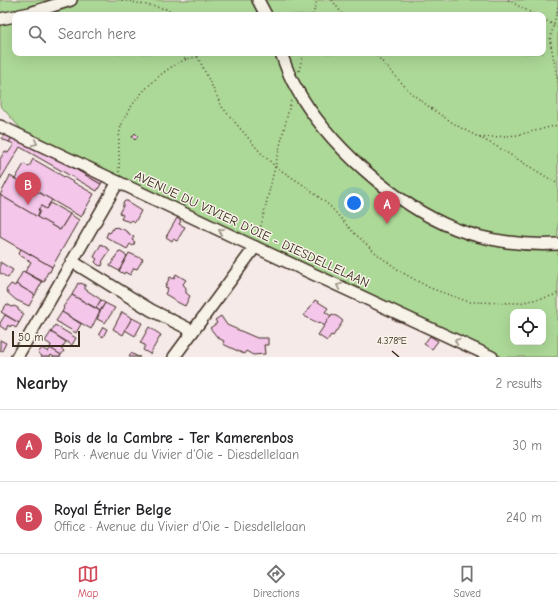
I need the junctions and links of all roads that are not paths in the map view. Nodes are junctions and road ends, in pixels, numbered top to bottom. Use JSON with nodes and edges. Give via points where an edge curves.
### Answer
{"nodes":[{"id":1,"x":72,"y":0,"type":"edge"},
{"id":2,"x":258,"y":0,"type":"edge"},
{"id":3,"x":33,"y":12,"type":"edge"},
{"id":4,"x":264,"y":12,"type":"edge"},
{"id":5,"x":12,"y":16,"type":"edge"},
{"id":6,"x":0,"y":18,"type":"edge"},
{"id":7,"x":282,"y":56,"type":"edge"},
{"id":8,"x":0,"y":126,"type":"edge"},
{"id":9,"x":118,"y":182,"type":"junction"},
{"id":10,"x":558,"y":244,"type":"edge"},
{"id":11,"x":255,"y":247,"type":"junction"},
{"id":12,"x":73,"y":262,"type":"junction"},
{"id":13,"x":193,"y":331,"type":"junction"},
{"id":14,"x":17,"y":357,"type":"edge"},
{"id":15,"x":174,"y":357,"type":"edge"},
{"id":16,"x":492,"y":357,"type":"edge"}],
"edges":[{"from":1,"to":3,"type":"street"},
{"from":2,"to":4,"type":"street"},
{"from":5,"to":6,"type":"street"},
{"from":7,"to":10,"type":"street","via":[[295,86],[318,121],[343,150],[379,182],[422,212],[478,236],[511,242]]},
{"from":8,"to":9,"type":"street","name":"AVENUE DU VIVIER D'OIE - DIESDELLELAAN","one_way":true},
{"from":11,"to":9,"type":"street","name":"AVENUE DU VIVIER D'OIE - DIESDELLELAAN","one_way":true},
{"from":9,"to":12,"type":"street"},
{"from":11,"to":13,"type":"street"},
{"from":16,"to":11,"type":"street","name":"AVENUE DU VIVIER D'OIE - DIESDELLELAAN","one_way":true},
{"from":12,"to":13,"type":"street","via":[[151,310]]},
{"from":12,"to":14,"type":"street"},
{"from":13,"to":15,"type":"street"}]}
